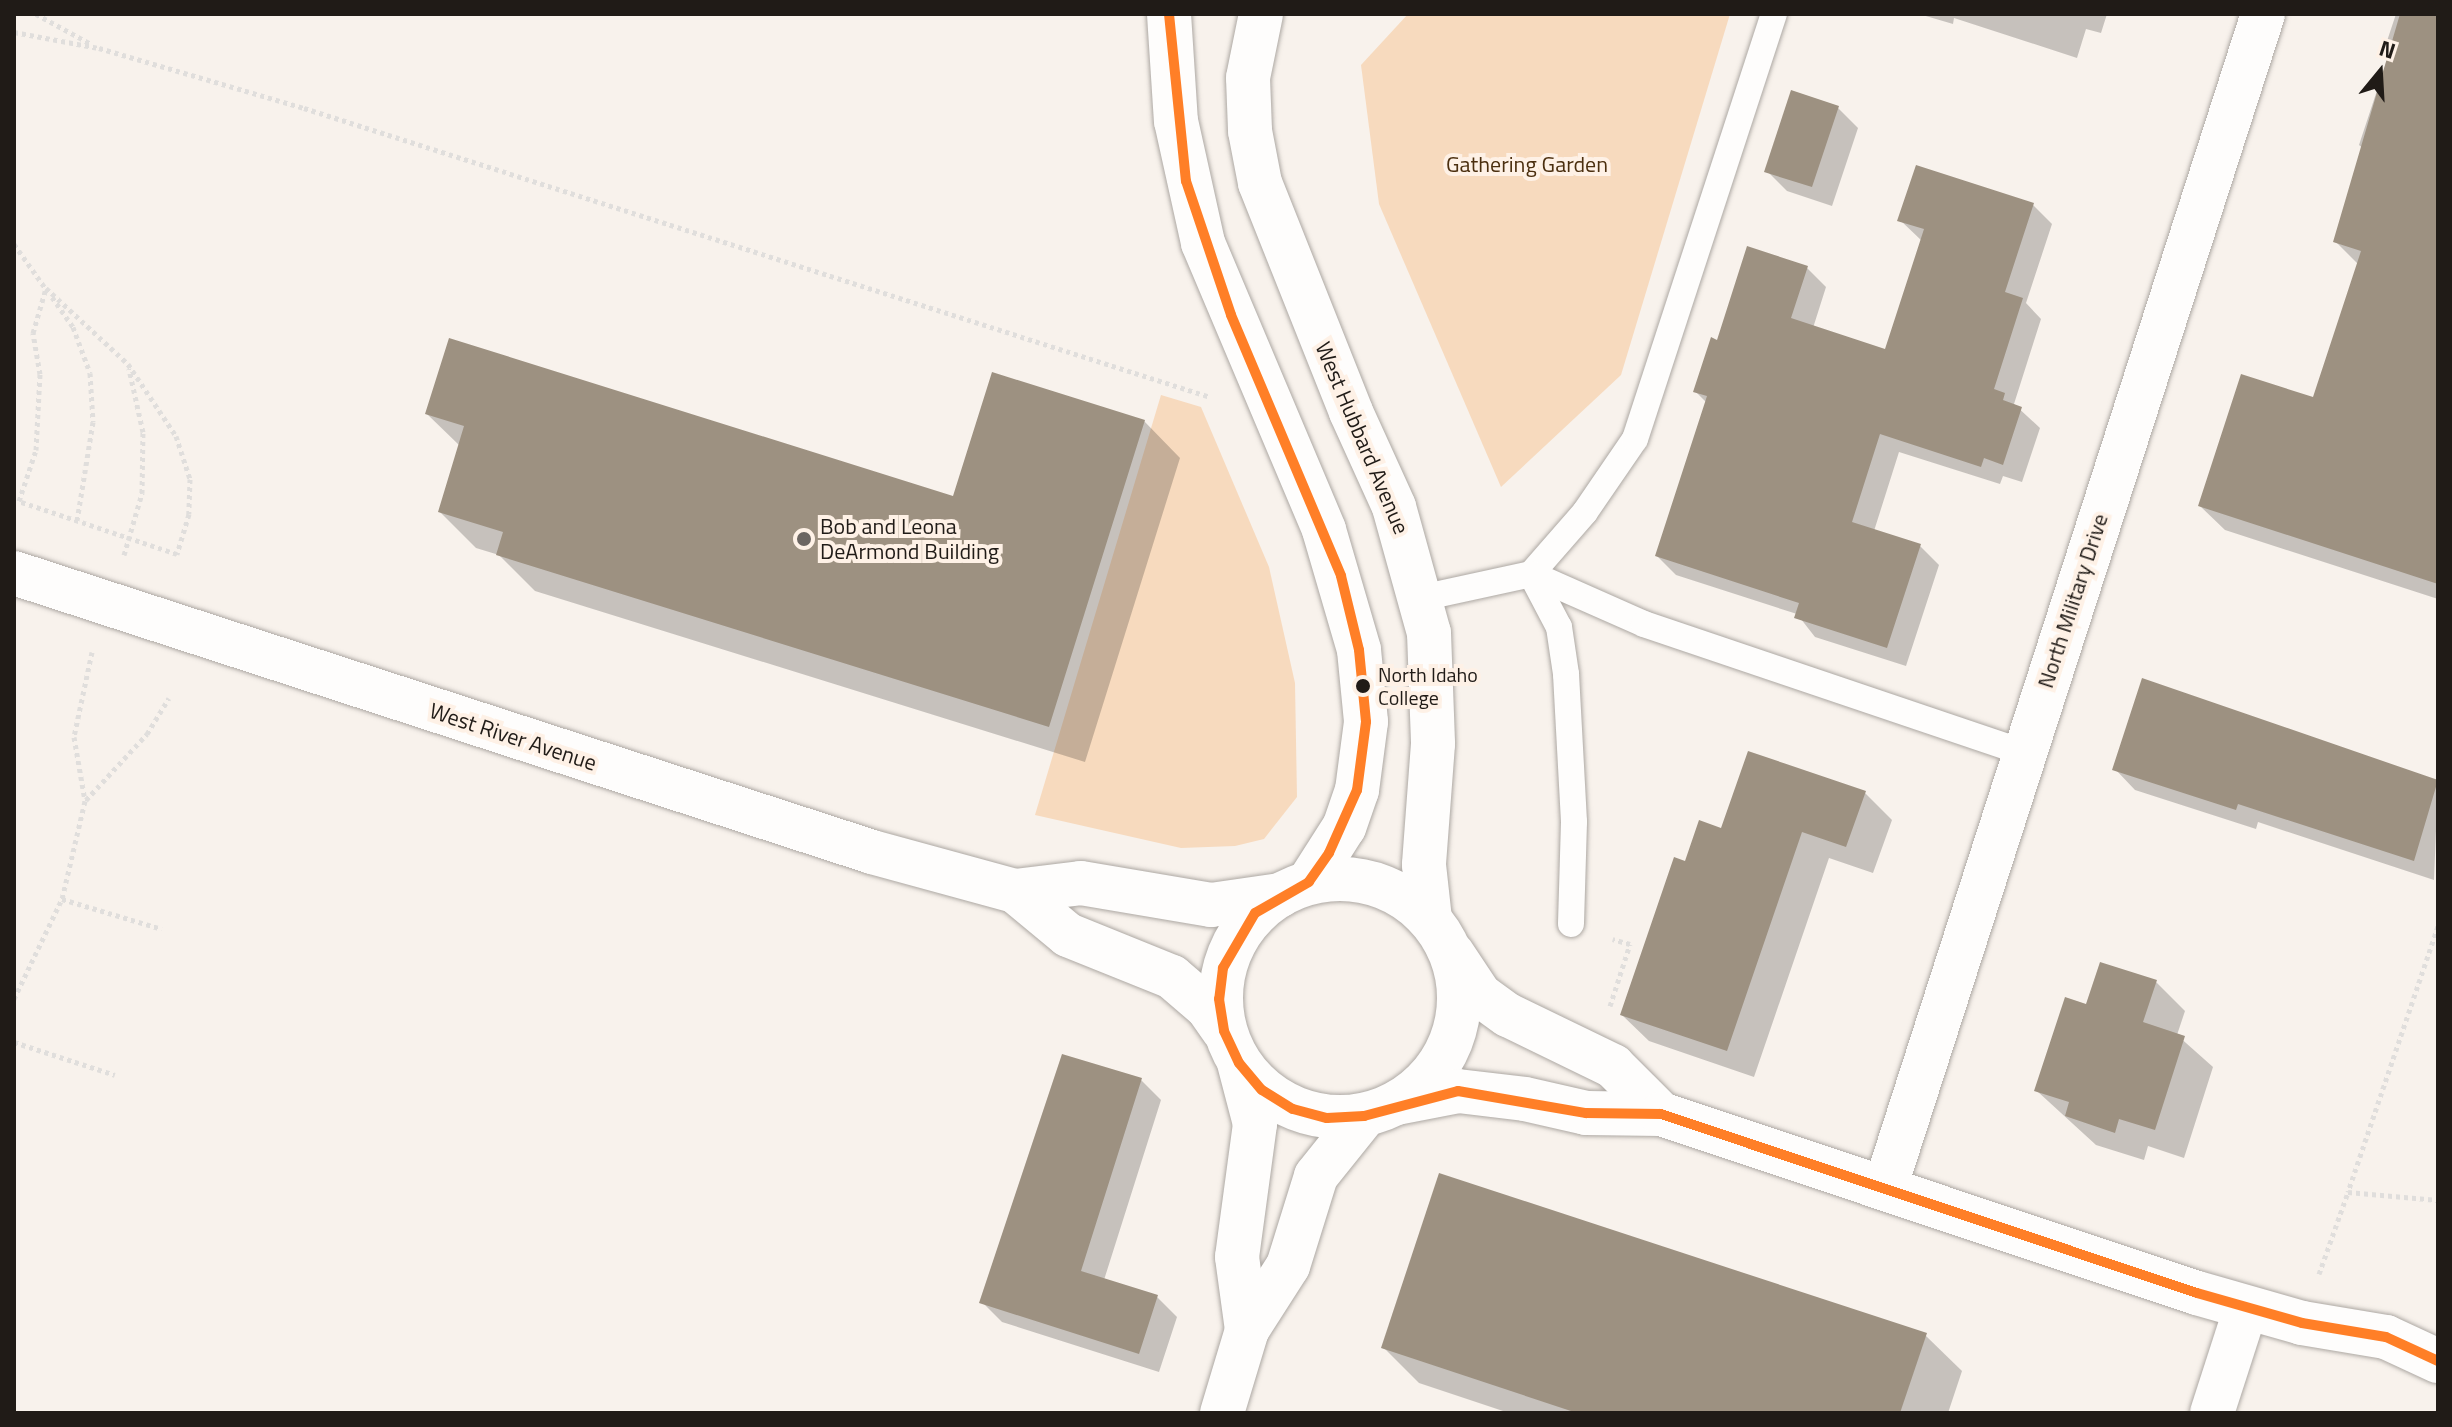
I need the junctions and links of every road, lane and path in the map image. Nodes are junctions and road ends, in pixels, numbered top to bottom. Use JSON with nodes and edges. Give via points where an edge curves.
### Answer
{"nodes":[{"id":1,"x":36,"y":14,"type":"edge"},
{"id":2,"x":1169,"y":14,"type":"edge"},
{"id":3,"x":1261,"y":14,"type":"edge"},
{"id":4,"x":1774,"y":14,"type":"edge"},
{"id":5,"x":2263,"y":14,"type":"edge"},
{"id":6,"x":14,"y":32,"type":"edge"},
{"id":7,"x":99,"y":48,"type":"junction"},
{"id":8,"x":14,"y":244,"type":"edge"},
{"id":9,"x":46,"y":288,"type":"junction"},
{"id":10,"x":128,"y":364,"type":"junction"},
{"id":11,"x":1211,"y":398,"type":"dead end"},
{"id":12,"x":77,"y":521,"type":"junction"},
{"id":13,"x":130,"y":539,"type":"junction"},
{"id":14,"x":14,"y":573,"type":"edge"},
{"id":15,"x":1531,"y":574,"type":"junction"},
{"id":16,"x":1421,"y":598,"type":"junction"},
{"id":17,"x":108,"y":604,"type":"junction"},
{"id":18,"x":169,"y":698,"type":"dead end"},
{"id":19,"x":2023,"y":752,"type":"junction"},
{"id":20,"x":85,"y":801,"type":"junction"},
{"id":21,"x":1295,"y":888,"type":"junction"},
{"id":22,"x":1015,"y":891,"type":"junction"},
{"id":23,"x":62,"y":899,"type":"junction"},
{"id":24,"x":1571,"y":924,"type":"joint"},
{"id":25,"x":2438,"y":926,"type":"edge"},
{"id":26,"x":162,"y":929,"type":"dead end"},
{"id":27,"x":1440,"y":935,"type":"junction"},
{"id":28,"x":14,"y":999,"type":"edge"},
{"id":29,"x":1605,"y":1021,"type":"dead end"},
{"id":30,"x":14,"y":1042,"type":"edge"},
{"id":31,"x":1232,"y":1047,"type":"junction"},
{"id":32,"x":115,"y":1075,"type":"dead end"},
{"id":33,"x":1380,"y":1110,"type":"junction"},
{"id":34,"x":1661,"y":1114,"type":"junction"},
{"id":35,"x":1885,"y":1188,"type":"junction"},
{"id":36,"x":2348,"y":1192,"type":"junction"},
{"id":37,"x":2438,"y":1200,"type":"edge"},
{"id":38,"x":2246,"y":1308,"type":"junction"},
{"id":39,"x":2438,"y":1322,"type":"edge"},
{"id":40,"x":2302,"y":1323,"type":"junction"},
{"id":41,"x":1247,"y":1330,"type":"junction"},
{"id":42,"x":2386,"y":1337,"type":"junction"},
{"id":43,"x":2438,"y":1361,"type":"edge"},
{"id":44,"x":1222,"y":1413,"type":"edge"},
{"id":45,"x":2212,"y":1413,"type":"edge"}],
"edges":[{"from":1,"to":7,"type":"path"},
{"from":2,"to":21,"type":"street","via":[[1176,121],[1203,243],[1324,530],[1359,650],[1366,722],[1357,790],[1344,827]]},
{"from":3,"to":16,"type":"street","name":"West Hubbard Avenue","via":[[1248,78],[1250,131],[1260,183],[1328,358],[1394,507]]},
{"from":4,"to":15,"type":"lane","via":[[1635,439],[1585,512]]},
{"from":5,"to":19,"type":"street","name":"North Military Drive"},
{"from":6,"to":7,"type":"path"},
{"from":7,"to":11,"type":"path"},
{"from":8,"to":9,"type":"path"},
{"from":9,"to":10,"type":"path"},
{"from":9,"to":12,"type":"path","via":[[73,327],[90,373],[92,437]]},
{"from":9,"to":12,"type":"path","via":[[33,333],[40,374],[36,450],[19,501]]},
{"from":10,"to":13,"type":"path","via":[[143,432],[142,493]]},
{"from":10,"to":13,"type":"path","via":[[176,436],[190,479],[189,514],[177,554]]},
{"from":12,"to":13,"type":"path"},
{"from":13,"to":17,"type":"path"},
{"from":14,"to":17,"type":"street","name":"West River Avenue"},
{"from":15,"to":16,"type":"lane"},
{"from":15,"to":19,"type":"lane","via":[[1644,624]]},
{"from":15,"to":24,"type":"lane","via":[[1559,627],[1566,674],[1574,822]]},
{"from":16,"to":27,"type":"street","name":"West Hubbard Avenue","via":[[1434,681],[1424,865]]},
{"from":17,"to":20,"type":"path","via":[[82,684],[74,737]]},
{"from":17,"to":22,"type":"street","name":"West River Avenue","via":[[872,852]]},
{"from":18,"to":20,"type":"path","via":[[147,734],[110,768]]},
{"from":19,"to":35,"type":"street","name":"North Military Drive"},
{"from":20,"to":23,"type":"path"},
{"from":21,"to":22,"type":"street","name":"West River Avenue","via":[[1211,905],[1081,883]]},
{"from":21,"to":27,"type":"street","via":[[1342,878],[1375,884],[1405,898]]},
{"from":21,"to":31,"type":"street","via":[[1255,913],[1223,968],[1219,999]]},
{"from":22,"to":31,"type":"street","name":"West River Avenue","via":[[1068,935],[1172,977],[1207,1007]]},
{"from":23,"to":26,"type":"path"},
{"from":23,"to":28,"type":"path"},
{"from":24,"to":29,"type":"path","via":[[1630,944]]},
{"from":25,"to":36,"type":"path"},
{"from":27,"to":33,"type":"street","via":[[1459,986],[1454,1032],[1446,1055],[1425,1083]]},
{"from":27,"to":34,"type":"street","via":[[1480,995],[1508,1015],[1613,1066]]},
{"from":30,"to":32,"type":"path"},
{"from":31,"to":33,"type":"street","via":[[1262,1090],[1293,1109],[1327,1118]]},
{"from":31,"to":41,"type":"street","via":[[1255,1124],[1237,1257]]},
{"from":33,"to":34,"type":"street","via":[[1458,1091],[1586,1113]]},
{"from":33,"to":41,"type":"street","via":[[1316,1176],[1288,1266]]},
{"from":34,"to":35,"type":"street"},
{"from":35,"to":38,"type":"street"},
{"from":36,"to":37,"type":"path"},
{"from":36,"to":40,"type":"path"},
{"from":38,"to":40,"type":"street"},
{"from":38,"to":45,"type":"street"},
{"from":39,"to":42,"type":"street"},
{"from":40,"to":42,"type":"street"},
{"from":41,"to":44,"type":"street"},
{"from":42,"to":43,"type":"street"}]}
